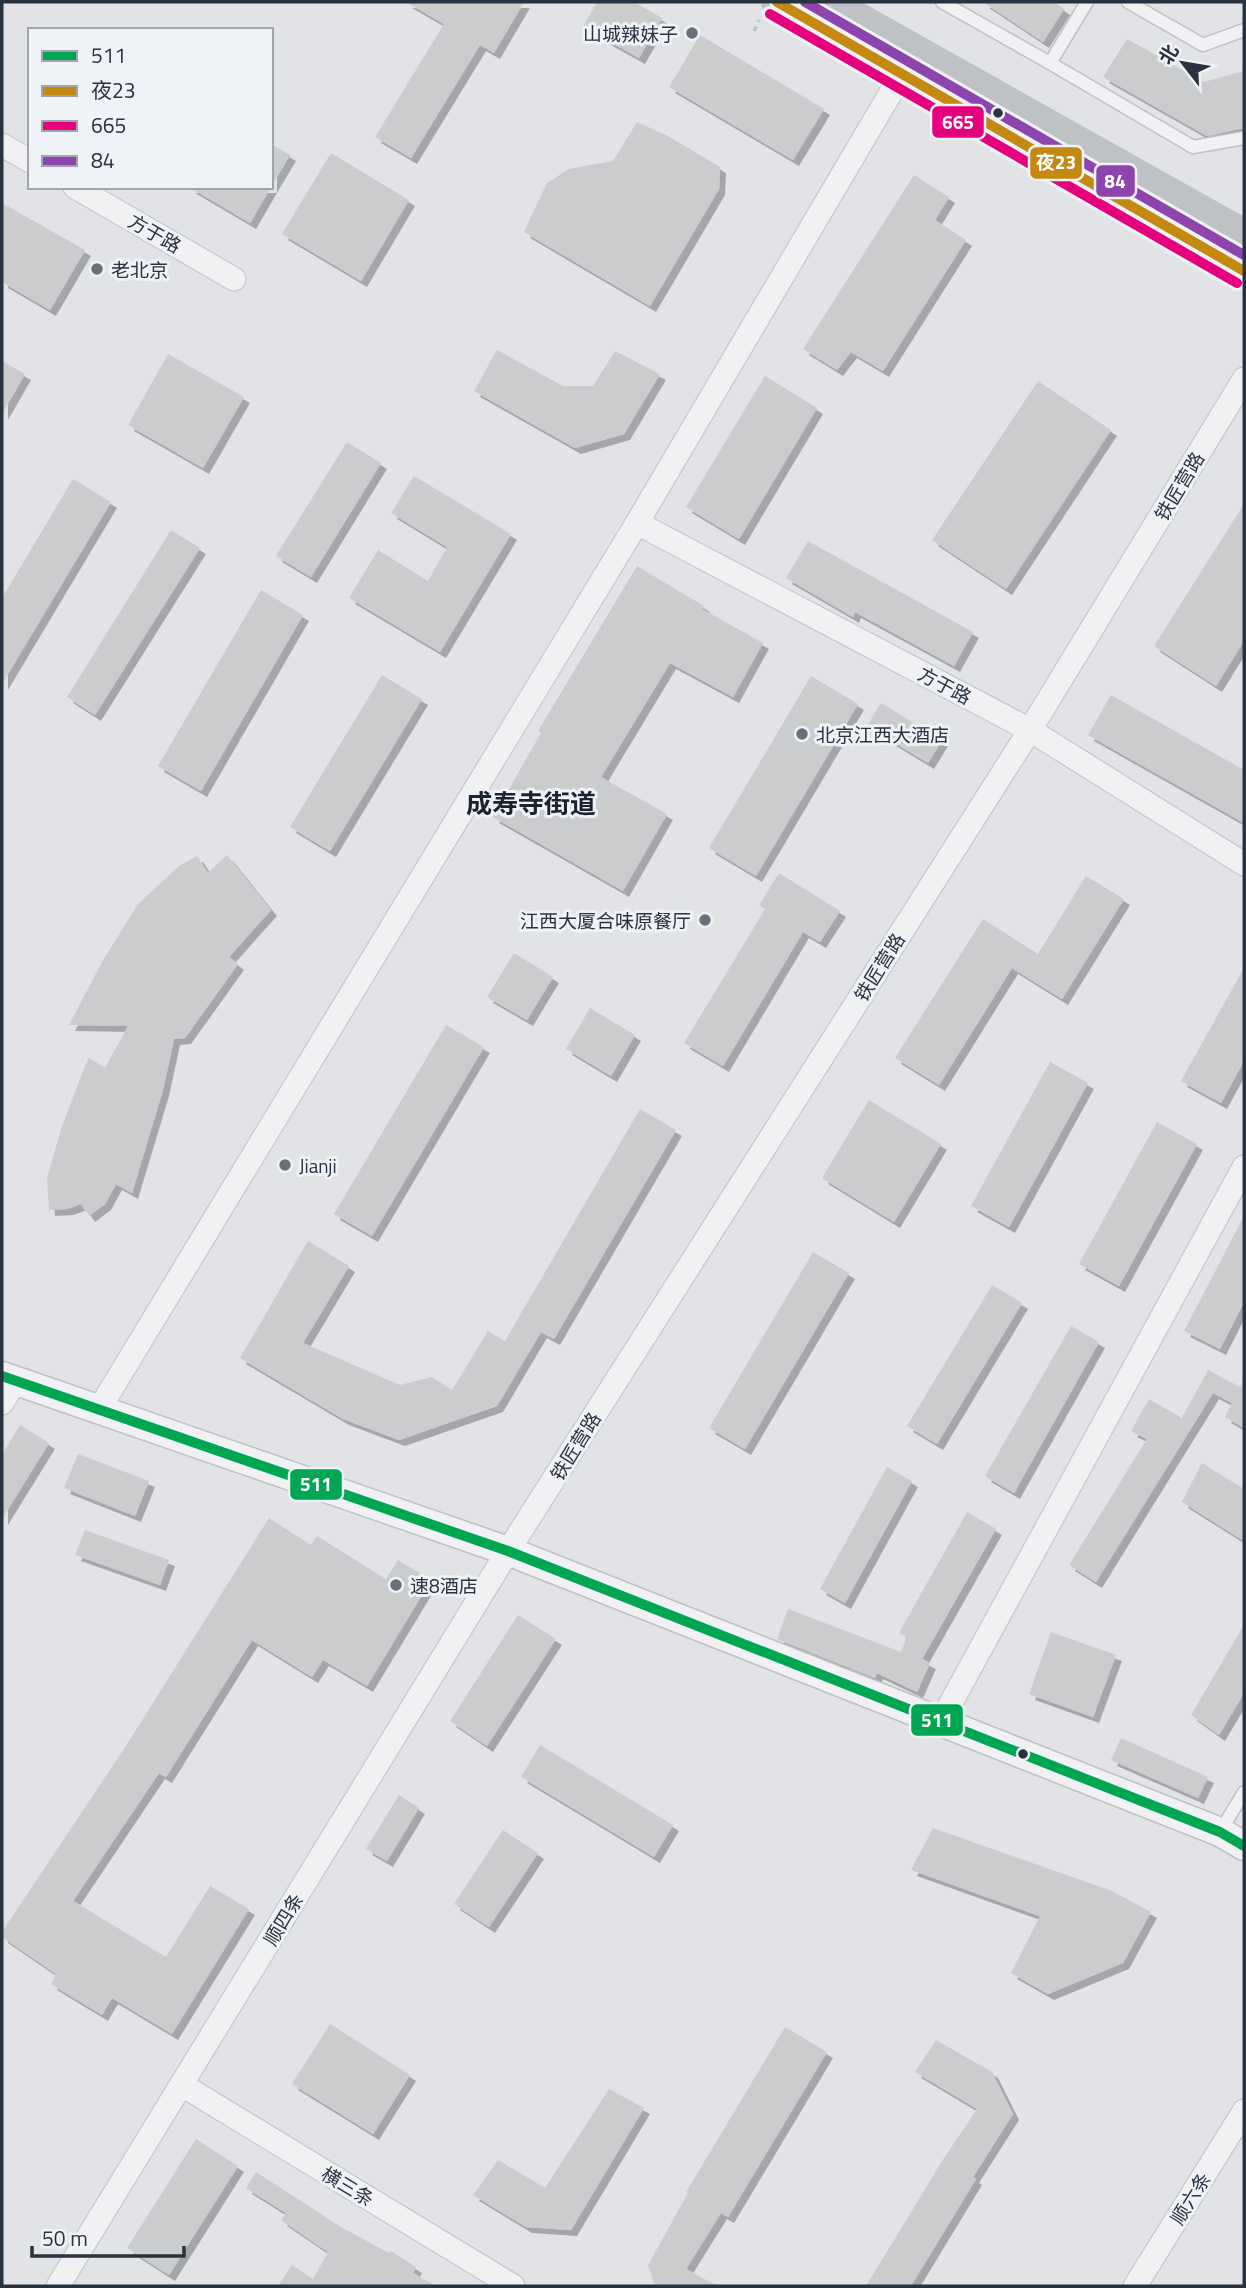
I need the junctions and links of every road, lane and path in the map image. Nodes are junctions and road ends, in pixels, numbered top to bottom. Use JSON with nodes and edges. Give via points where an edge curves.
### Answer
{"nodes":[{"id":1,"x":777,"y":2,"type":"edge"},
{"id":2,"x":829,"y":2,"type":"edge"},
{"id":3,"x":942,"y":2,"type":"edge"},
{"id":4,"x":1087,"y":2,"type":"edge"},
{"id":5,"x":1128,"y":2,"type":"edge"},
{"id":6,"x":1244,"y":30,"type":"edge"},
{"id":7,"x":1050,"y":63,"type":"junction"},
{"id":8,"x":903,"y":72,"type":"junction"},
{"id":9,"x":1244,"y":138,"type":"edge"},
{"id":10,"x":2,"y":145,"type":"edge"},
{"id":11,"x":28,"y":160,"type":"edge"},
{"id":12,"x":78,"y":189,"type":"edge"},
{"id":13,"x":1244,"y":235,"type":"edge"},
{"id":14,"x":1244,"y":271,"type":"edge"},
{"id":15,"x":234,"y":279,"type":"dead end"},
{"id":16,"x":1244,"y":379,"type":"edge"},
{"id":17,"x":637,"y":523,"type":"junction"},
{"id":18,"x":1030,"y":730,"type":"junction"},
{"id":19,"x":1244,"y":864,"type":"edge"},
{"id":20,"x":1244,"y":1167,"type":"edge"},
{"id":21,"x":6,"y":1387,"type":"edge"},
{"id":22,"x":98,"y":1411,"type":"junction"},
{"id":23,"x":508,"y":1551,"type":"junction"},
{"id":24,"x":940,"y":1723,"type":"junction"},
{"id":25,"x":1244,"y":1792,"type":"edge"},
{"id":26,"x":1220,"y":1832,"type":"junction"},
{"id":27,"x":1244,"y":1846,"type":"edge"},
{"id":28,"x":182,"y":2085,"type":"junction"},
{"id":29,"x":1244,"y":2110,"type":"edge"},
{"id":30,"x":58,"y":2286,"type":"edge"},
{"id":31,"x":513,"y":2286,"type":"edge"},
{"id":32,"x":1135,"y":2286,"type":"edge"}],
"edges":[{"from":1,"to":8,"type":"main road"},
{"from":2,"to":13,"type":"main road"},
{"from":3,"to":7,"type":"lane"},
{"from":4,"to":7,"type":"lane"},
{"from":5,"to":6,"type":"lane","via":[[1203,45]]},
{"from":7,"to":9,"type":"lane","via":[[1193,147]]},
{"from":8,"to":14,"type":"main road"},
{"from":8,"to":17,"type":"street"},
{"from":10,"to":11,"type":"street"},
{"from":12,"to":15,"type":"street","name":"方于路"},
{"from":16,"to":18,"type":"street","name":"铁匠营路"},
{"from":17,"to":18,"type":"street","name":"方于路"},
{"from":17,"to":22,"type":"street"},
{"from":18,"to":19,"type":"street","name":"方于路"},
{"from":18,"to":23,"type":"street","name":"铁匠营路"},
{"from":20,"to":24,"type":"street"},
{"from":21,"to":22,"type":"street"},
{"from":22,"to":23,"type":"street"},
{"from":23,"to":24,"type":"street"},
{"from":23,"to":28,"type":"street","name":"顺四条"},
{"from":24,"to":26,"type":"street"},
{"from":25,"to":26,"type":"lane"},
{"from":26,"to":27,"type":"street"},
{"from":28,"to":30,"type":"street","name":"顺四条"},
{"from":28,"to":31,"type":"street","name":"横三条"},
{"from":29,"to":32,"type":"street","name":"顺六条"}]}
